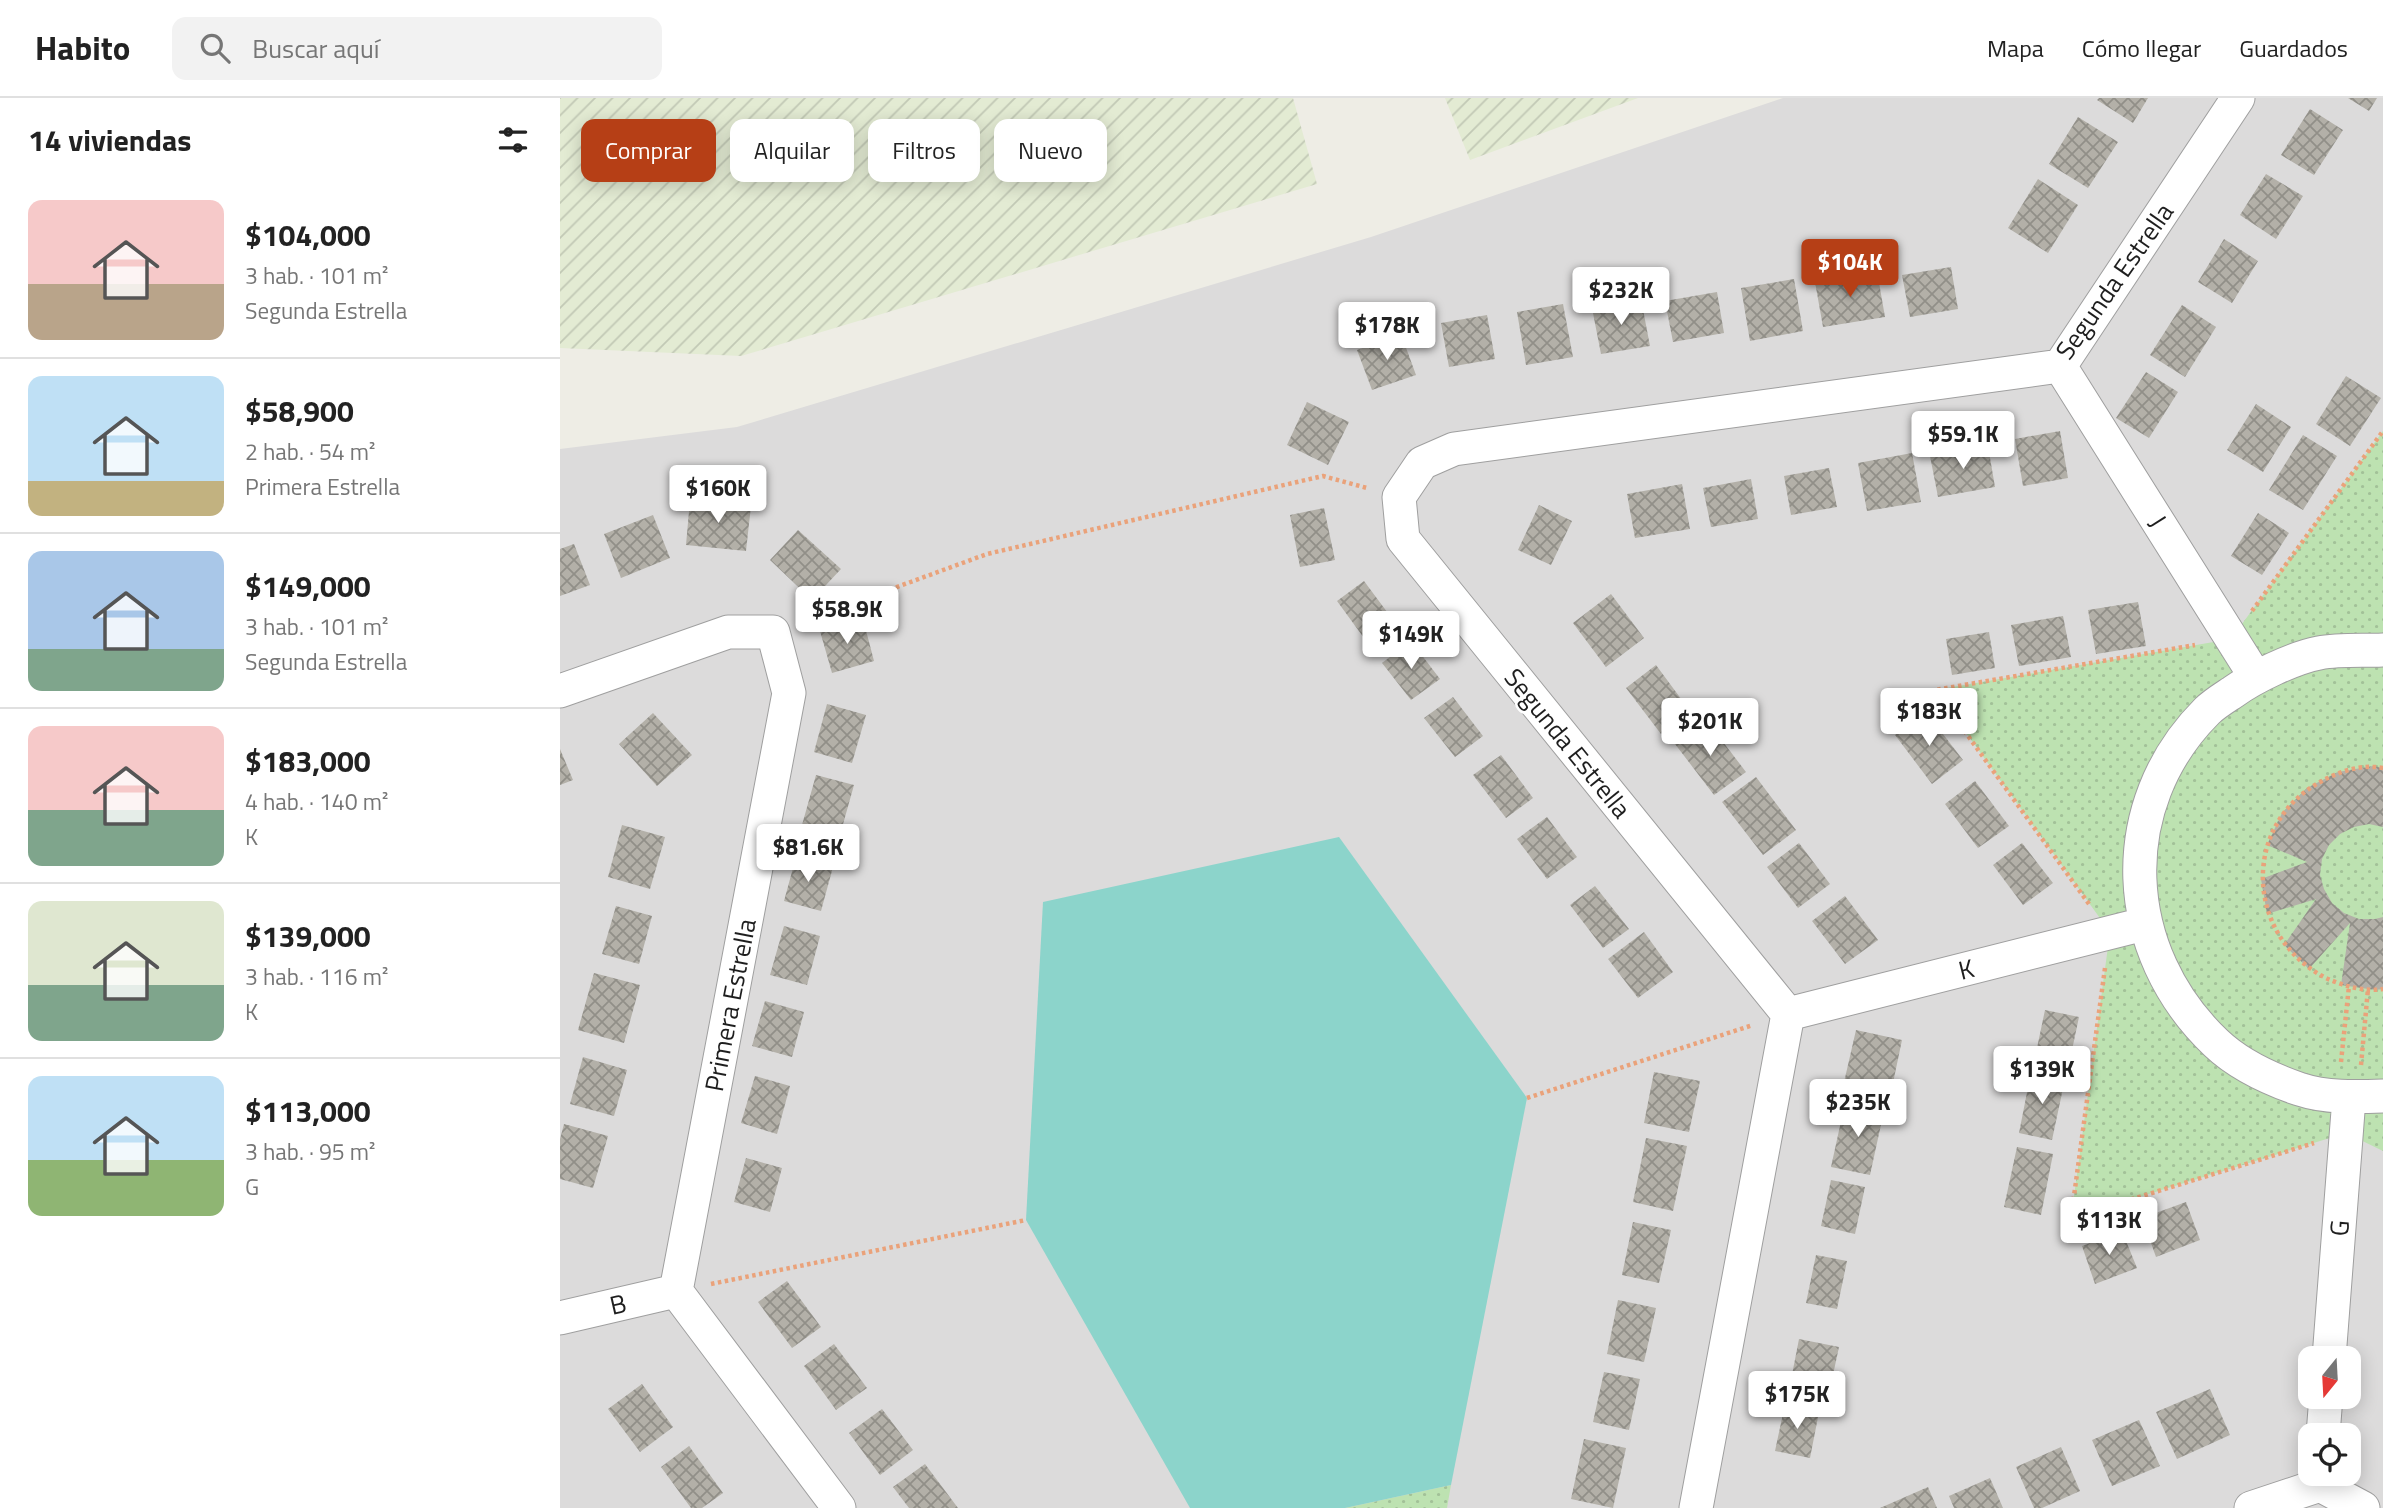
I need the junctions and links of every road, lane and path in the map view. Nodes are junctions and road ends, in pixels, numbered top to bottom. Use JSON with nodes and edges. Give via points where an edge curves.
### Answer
{"nodes":[{"id":1,"x":2238,"y":98,"type":"edge"},
{"id":2,"x":2060,"y":366,"type":"junction"},
{"id":3,"x":1399,"y":497,"type":"junction"},
{"id":4,"x":773,"y":632,"type":"junction"},
{"id":5,"x":2383,"y":650,"type":"edge"},
{"id":6,"x":2255,"y":676,"type":"junction"},
{"id":7,"x":560,"y":691,"type":"edge"},
{"id":8,"x":2383,"y":768,"type":"edge"},
{"id":9,"x":2144,"y":924,"type":"junction"},
{"id":10,"x":2349,"y":986,"type":"junction"},
{"id":11,"x":2368,"y":989,"type":"junction"},
{"id":12,"x":2383,"y":989,"type":"edge"},
{"id":13,"x":1788,"y":1014,"type":"junction"},
{"id":14,"x":2357,"y":1097,"type":"edge"},
{"id":15,"x":1527,"y":1098,"type":"dead end"},
{"id":16,"x":1026,"y":1220,"type":"dead end"},
{"id":17,"x":676,"y":1291,"type":"junction"},
{"id":18,"x":560,"y":1318,"type":"edge"},
{"id":19,"x":2330,"y":1346,"type":"edge"},
{"id":20,"x":2319,"y":1489,"type":"edge"},
{"id":21,"x":839,"y":1508,"type":"edge"},
{"id":22,"x":1696,"y":1508,"type":"edge"},
{"id":23,"x":2251,"y":1508,"type":"edge"},
{"id":24,"x":2363,"y":1508,"type":"edge"}],
"edges":[{"from":1,"to":2,"type":"street","name":"Segunda Estrella"},
{"from":2,"to":3,"type":"street","name":"Segunda Estrella","via":[[1454,449],[1422,463]]},
{"from":2,"to":6,"type":"street","name":"J"},
{"from":3,"to":4,"type":"path","via":[[1323,476],[987,554]]},
{"from":3,"to":13,"type":"street","name":"Segunda Estrella","via":[[1403,539]]},
{"from":4,"to":7,"type":"street","via":[[728,632]]},
{"from":4,"to":17,"type":"street","name":"Primera Estrella","via":[[789,693]]},
{"from":5,"to":6,"type":"street","via":[[2318,653]]},
{"from":6,"to":9,"type":"street","via":[[2208,710],[2171,755],[2147,808],[2138,866]]},
{"from":8,"to":10,"type":"path","via":[[2338,772],[2307,788],[2283,813],[2267,845],[2262,879],[2267,914],[2284,945],[2309,969]]},
{"from":9,"to":13,"type":"street","name":"K"},
{"from":9,"to":14,"type":"street","via":[[2160,969],[2178,999],[2217,1044],[2257,1072],[2301,1090]]},
{"from":10,"to":11,"type":"path"},
{"from":10,"to":14,"type":"path"},
{"from":11,"to":12,"type":"path"},
{"from":11,"to":14,"type":"path"},
{"from":13,"to":15,"type":"path"},
{"from":13,"to":22,"type":"street"},
{"from":14,"to":19,"type":"street","name":"G"},
{"from":16,"to":17,"type":"path"},
{"from":17,"to":18,"type":"street","name":"B"},
{"from":17,"to":21,"type":"street"},
{"from":20,"to":23,"type":"street"},
{"from":20,"to":24,"type":"street"}]}
